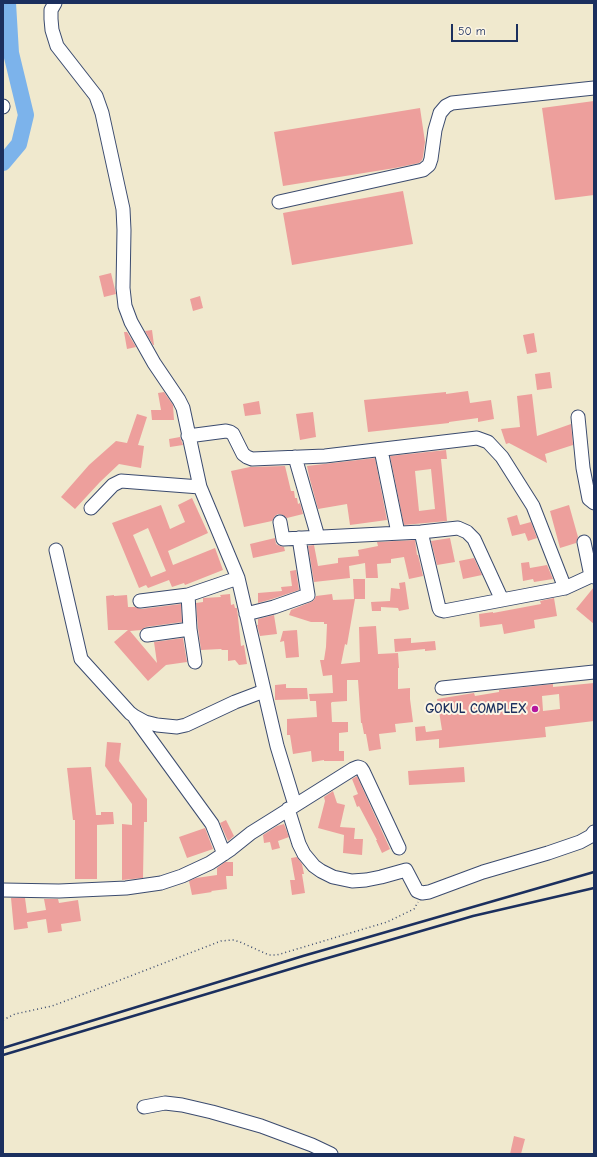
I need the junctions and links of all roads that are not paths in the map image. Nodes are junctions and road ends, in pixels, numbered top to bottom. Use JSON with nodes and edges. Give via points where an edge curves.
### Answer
{"nodes":[{"id":1,"x":51,"y":5,"type":"edge"},
{"id":2,"x":594,"y":88,"type":"edge"},
{"id":3,"x":279,"y":202,"type":"dead end"},
{"id":4,"x":578,"y":417,"type":"dead end"},
{"id":5,"x":188,"y":436,"type":"junction"},
{"id":6,"x":381,"y":450,"type":"junction"},
{"id":7,"x":295,"y":457,"type":"junction"},
{"id":8,"x":589,"y":466,"type":"edge"},
{"id":9,"x":200,"y":487,"type":"junction"},
{"id":10,"x":594,"y":503,"type":"edge"},
{"id":11,"x":91,"y":508,"type":"dead end"},
{"id":12,"x":280,"y":522,"type":"dead end"},
{"id":13,"x":421,"y":532,"type":"junction"},
{"id":14,"x":398,"y":533,"type":"junction"},
{"id":15,"x":318,"y":537,"type":"junction"},
{"id":16,"x":299,"y":538,"type":"junction"},
{"id":17,"x":584,"y":542,"type":"dead end"},
{"id":18,"x":56,"y":550,"type":"dead end"},
{"id":19,"x":593,"y":576,"type":"edge"},
{"id":20,"x":238,"y":578,"type":"junction"},
{"id":21,"x":565,"y":588,"type":"junction"},
{"id":22,"x":188,"y":595,"type":"junction"},
{"id":23,"x":502,"y":600,"type":"junction"},
{"id":24,"x":140,"y":601,"type":"dead end"},
{"id":25,"x":246,"y":614,"type":"junction"},
{"id":26,"x":190,"y":629,"type":"junction"},
{"id":27,"x":147,"y":635,"type":"dead end"},
{"id":28,"x":195,"y":662,"type":"dead end"},
{"id":29,"x":594,"y":672,"type":"edge"},
{"id":30,"x":442,"y":688,"type":"dead end"},
{"id":31,"x":264,"y":691,"type":"junction"},
{"id":32,"x":134,"y":716,"type":"junction"},
{"id":33,"x":292,"y":807,"type":"junction"},
{"id":34,"x":594,"y":832,"type":"edge"},
{"id":35,"x":399,"y":848,"type":"dead end"},
{"id":36,"x":224,"y":854,"type":"junction"},
{"id":37,"x":3,"y":890,"type":"edge"},
{"id":38,"x":144,"y":1107,"type":"dead end"},
{"id":39,"x":331,"y":1154,"type":"edge"}],
"edges":[{"from":1,"to":5,"type":"street","via":[[52,30],[57,46],[96,96],[102,113],[123,209],[125,306],[154,364],[183,408]]},
{"from":2,"to":3,"type":"street","via":[[452,103],[440,113],[435,130],[432,159],[423,170]]},
{"from":4,"to":8,"type":"street"},
{"from":5,"to":7,"type":"street","via":[[226,431],[233,434],[243,454],[252,459]]},
{"from":5,"to":9,"type":"street"},
{"from":6,"to":7,"type":"street"},
{"from":6,"to":14,"type":"street"},
{"from":6,"to":21,"type":"street","via":[[477,438],[488,442],[502,457],[533,506]]},
{"from":7,"to":15,"type":"street"},
{"from":8,"to":10,"type":"street","via":[[589,498]]},
{"from":9,"to":11,"type":"street","via":[[121,481],[113,485]]},
{"from":9,"to":20,"type":"street"},
{"from":12,"to":16,"type":"street","via":[[283,539]]},
{"from":13,"to":14,"type":"street"},
{"from":13,"to":23,"type":"street","via":[[458,528],[467,532],[474,539]]},
{"from":13,"to":23,"type":"street","via":[[440,610],[444,612]]},
{"from":14,"to":15,"type":"street"},
{"from":15,"to":16,"type":"street"},
{"from":16,"to":25,"type":"street","via":[[308,595],[274,608]]},
{"from":17,"to":19,"type":"street"},
{"from":18,"to":32,"type":"street","via":[[81,659]]},
{"from":19,"to":21,"type":"street"},
{"from":20,"to":22,"type":"street"},
{"from":20,"to":25,"type":"street"},
{"from":21,"to":23,"type":"street"},
{"from":22,"to":24,"type":"street"},
{"from":22,"to":26,"type":"street"},
{"from":25,"to":31,"type":"street"},
{"from":26,"to":27,"type":"street"},
{"from":26,"to":28,"type":"street"},
{"from":29,"to":30,"type":"street"},
{"from":31,"to":32,"type":"street","via":[[177,727],[145,722]]},
{"from":31,"to":33,"type":"street"},
{"from":32,"to":36,"type":"street","via":[[212,824]]},
{"from":33,"to":34,"type":"street","via":[[299,844],[304,854],[321,871],[333,877],[352,881],[381,878],[406,870],[417,891],[422,893],[580,842]]},
{"from":33,"to":35,"type":"street","via":[[353,769],[361,768]]},
{"from":33,"to":36,"type":"street"},
{"from":36,"to":37,"type":"street","via":[[182,876],[126,888],[59,892]]},
{"from":38,"to":39,"type":"street","via":[[165,1103],[212,1112],[261,1126]]}]}
